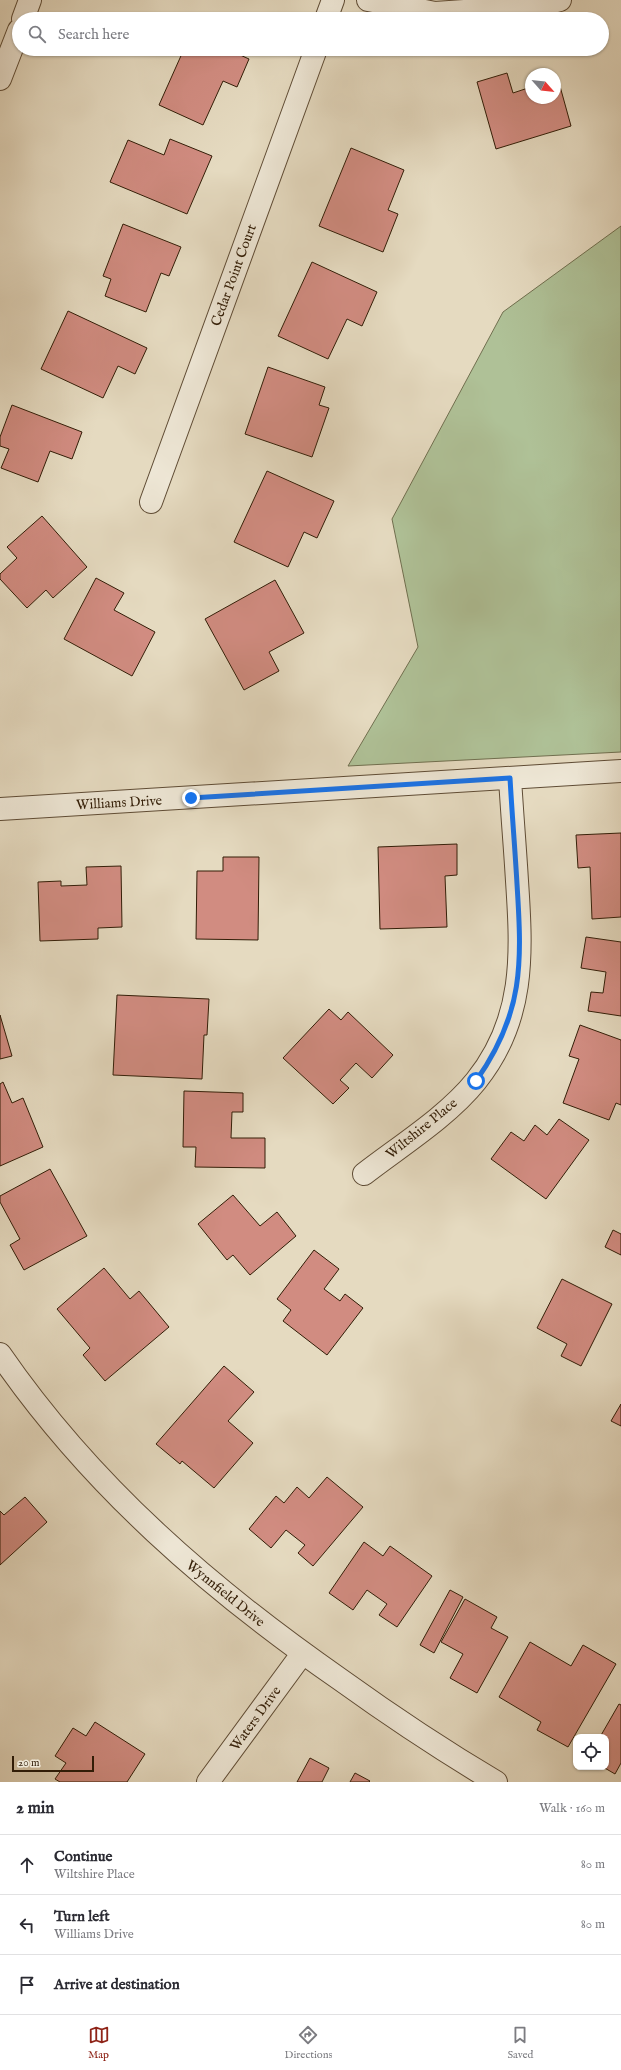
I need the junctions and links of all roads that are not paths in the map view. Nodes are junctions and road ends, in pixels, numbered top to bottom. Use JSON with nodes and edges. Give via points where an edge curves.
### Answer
{"nodes":[{"id":1,"x":30,"y":0,"type":"edge"},
{"id":2,"x":333,"y":0,"type":"edge"},
{"id":3,"x":368,"y":0,"type":"edge"},
{"id":4,"x":560,"y":0,"type":"edge"},
{"id":5,"x":26,"y":12,"type":"edge"},
{"id":6,"x":329,"y":12,"type":"edge"},
{"id":7,"x":12,"y":48,"type":"edge"},
{"id":8,"x":313,"y":56,"type":"edge"},
{"id":9,"x":0,"y":79,"type":"edge"},
{"id":10,"x":151,"y":502,"type":"dead end"},
{"id":11,"x":621,"y":771,"type":"edge"},
{"id":12,"x":510,"y":778,"type":"junction"},
{"id":13,"x":0,"y":809,"type":"edge"},
{"id":14,"x":364,"y":1174,"type":"dead end"},
{"id":15,"x":0,"y":1354,"type":"edge"},
{"id":16,"x":302,"y":1654,"type":"junction"},
{"id":17,"x":208,"y":1782,"type":"edge"},
{"id":18,"x":496,"y":1782,"type":"edge"}],
"edges":[{"from":1,"to":5,"type":"street"},
{"from":2,"to":6,"type":"street"},
{"from":3,"to":4,"type":"street","via":[[435,12],[536,6]]},
{"from":7,"to":9,"type":"street"},
{"from":8,"to":10,"type":"street","name":"Cedar Point Court"},
{"from":11,"to":12,"type":"street","name":"Williams Drive"},
{"from":12,"to":13,"type":"street","name":"Williams Drive"},
{"from":12,"to":14,"type":"street","name":"Wiltshire Place","via":[[521,953],[516,992],[504,1031],[487,1065],[464,1094]]},
{"from":15,"to":16,"type":"street","name":"Wynnfield Drive","via":[[75,1452],[148,1527],[204,1577]]},
{"from":16,"to":17,"type":"street","name":"Waters Drive"},
{"from":16,"to":18,"type":"street","name":"Wynnfield Drive","via":[[431,1743]]}]}
